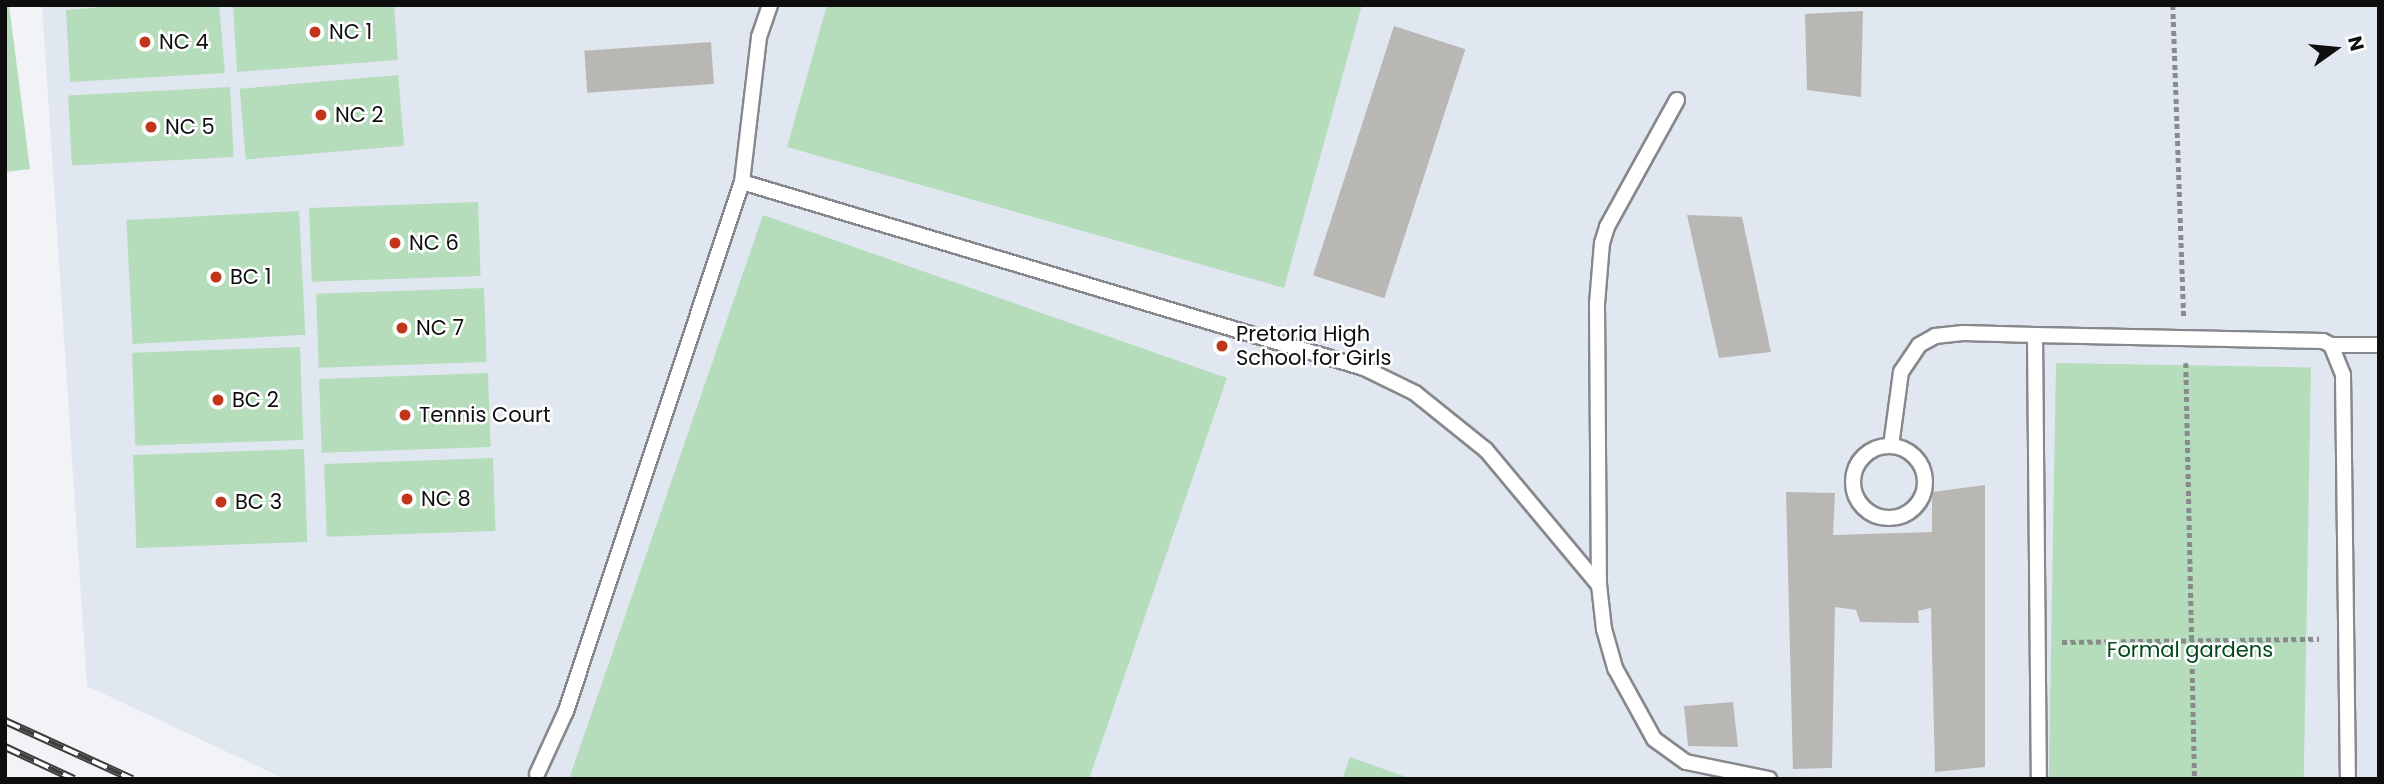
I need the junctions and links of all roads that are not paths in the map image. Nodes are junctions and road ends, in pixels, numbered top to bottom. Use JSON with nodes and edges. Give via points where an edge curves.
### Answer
{"nodes":[{"id":1,"x":770,"y":5,"type":"edge"},
{"id":2,"x":1678,"y":100,"type":"dead end"},
{"id":3,"x":742,"y":182,"type":"junction"},
{"id":4,"x":2035,"y":335,"type":"junction"},
{"id":5,"x":2331,"y":345,"type":"junction"},
{"id":6,"x":2379,"y":345,"type":"edge"},
{"id":7,"x":1891,"y":446,"type":"junction"},
{"id":8,"x":1599,"y":585,"type":"junction"},
{"id":9,"x":537,"y":774,"type":"dead end"},
{"id":10,"x":1769,"y":779,"type":"edge"},
{"id":11,"x":2039,"y":779,"type":"edge"},
{"id":12,"x":2348,"y":779,"type":"edge"}],
"edges":[{"from":1,"to":3,"type":"lane","via":[[759,37]]},
{"from":2,"to":8,"type":"lane","via":[[1607,226],[1602,243],[1597,304]]},
{"from":3,"to":8,"type":"lane","via":[[1364,368],[1415,393],[1486,450]]},
{"from":3,"to":9,"type":"lane","via":[[566,711]]},
{"from":4,"to":5,"type":"lane","via":[[2323,341]]},
{"from":4,"to":7,"type":"lane","via":[[1963,333],[1935,337],[1919,345],[1901,372]]},
{"from":4,"to":11,"type":"lane"},
{"from":5,"to":6,"type":"lane"},
{"from":5,"to":12,"type":"lane","via":[[2343,375]]},
{"from":7,"to":7,"type":"lane","via":[[1913,455],[1925,475],[1926,487],[1915,508],[1894,519],[1882,518],[1862,506],[1853,484],[1854,472],[1868,452]]},
{"from":8,"to":10,"type":"lane","via":[[1609,650],[1654,739],[1686,762]]}]}
